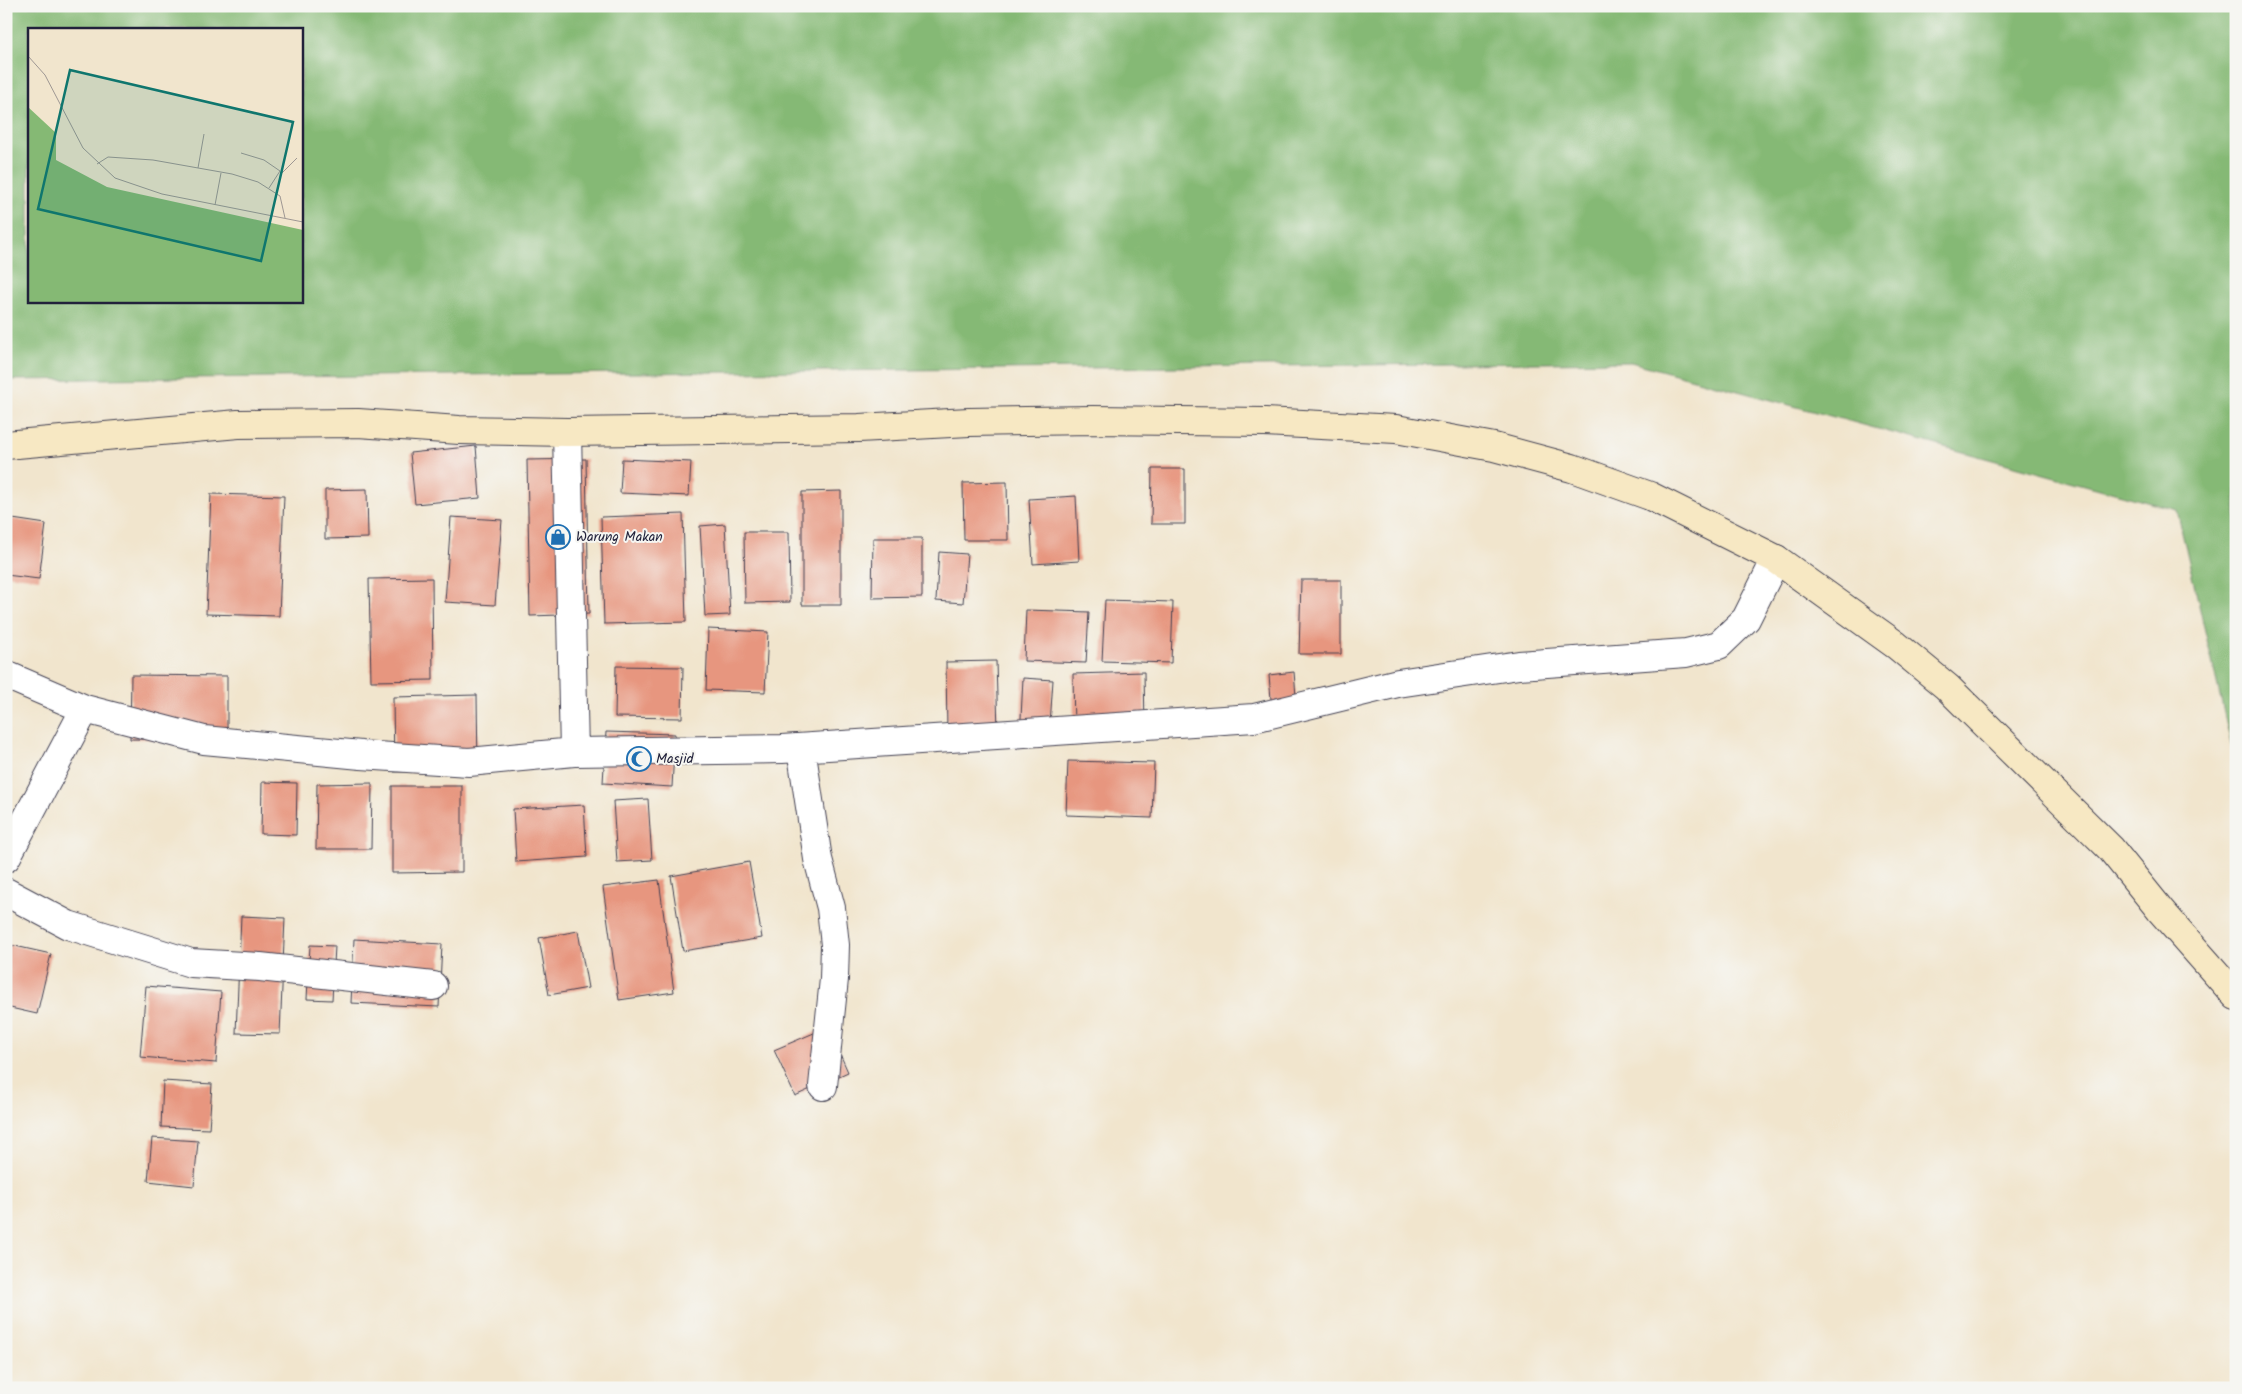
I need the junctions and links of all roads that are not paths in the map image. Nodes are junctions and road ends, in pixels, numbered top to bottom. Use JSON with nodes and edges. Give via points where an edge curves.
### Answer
{"nodes":[{"id":1,"x":567,"y":432,"type":"junction"},
{"id":2,"x":6,"y":445,"type":"edge"},
{"id":3,"x":1776,"y":559,"type":"junction"},
{"id":4,"x":6,"y":675,"type":"edge"},
{"id":5,"x":85,"y":709,"type":"junction"},
{"id":6,"x":801,"y":748,"type":"junction"},
{"id":7,"x":574,"y":752,"type":"junction"},
{"id":8,"x":6,"y":858,"type":"edge"},
{"id":9,"x":6,"y":892,"type":"edge"},
{"id":10,"x":433,"y":986,"type":"dead end"},
{"id":11,"x":2236,"y":996,"type":"edge"},
{"id":12,"x":823,"y":1086,"type":"dead end"}],
"edges":[{"from":1,"to":2,"type":"street","via":[[459,430],[358,423],[238,424]]},
{"from":1,"to":3,"type":"street","via":[[860,428],[1093,420],[1265,422],[1396,429],[1494,447],[1612,482],[1650,496]]},
{"from":1,"to":7,"type":"street"},
{"from":3,"to":6,"type":"street","via":[[1746,619],[1719,645],[1686,653],[1519,665],[1407,682],[1254,718]]},
{"from":3,"to":11,"type":"street","via":[[1896,645],[1954,693],[2111,849]]},
{"from":4,"to":5,"type":"street"},
{"from":5,"to":7,"type":"street","via":[[204,740],[361,755],[470,762]]},
{"from":5,"to":8,"type":"street"},
{"from":6,"to":7,"type":"street"},
{"from":6,"to":12,"type":"street","via":[[835,945]]},
{"from":9,"to":10,"type":"street","via":[[68,926],[191,963],[260,967]]}]}
